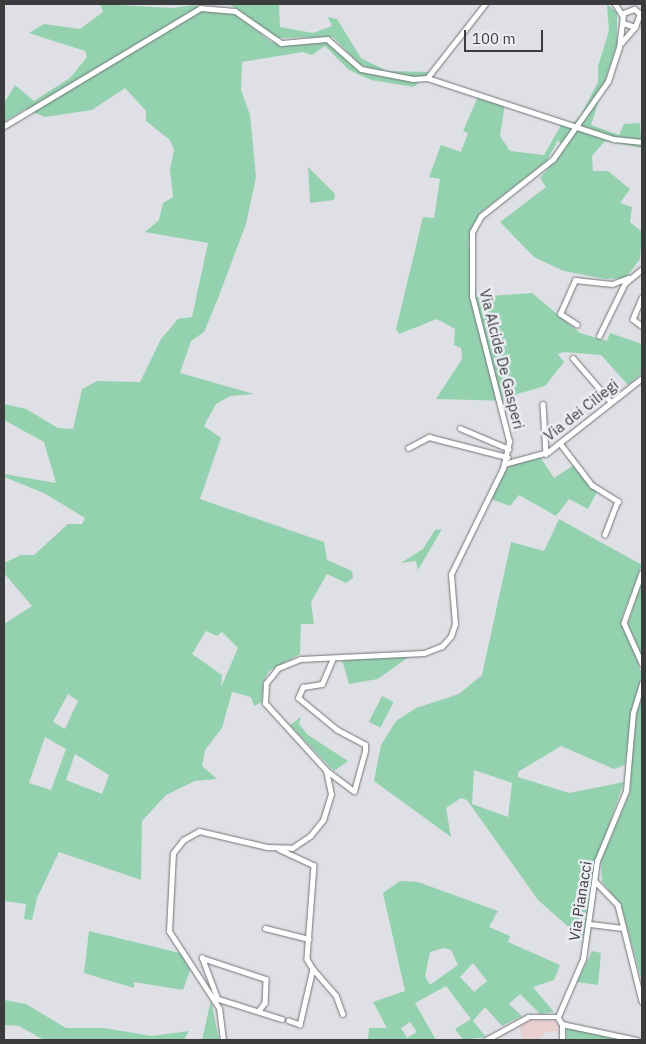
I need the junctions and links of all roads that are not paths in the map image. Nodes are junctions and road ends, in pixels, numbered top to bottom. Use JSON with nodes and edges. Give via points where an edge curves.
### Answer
{"nodes":[{"id":1,"x":194,"y":4,"type":"edge"},
{"id":2,"x":485,"y":4,"type":"edge"},
{"id":3,"x":616,"y":4,"type":"edge"},
{"id":4,"x":628,"y":4,"type":"edge"},
{"id":5,"x":200,"y":8,"type":"junction"},
{"id":6,"x":639,"y":13,"type":"edge"},
{"id":7,"x":622,"y":15,"type":"junction"},
{"id":8,"x":622,"y":22,"type":"junction"},
{"id":9,"x":638,"y":25,"type":"edge"},
{"id":10,"x":619,"y":48,"type":"junction"},
{"id":11,"x":427,"y":78,"type":"junction"},
{"id":12,"x":4,"y":126,"type":"edge"},
{"id":13,"x":577,"y":127,"type":"junction"},
{"id":14,"x":642,"y":142,"type":"edge"},
{"id":15,"x":642,"y":269,"type":"edge"},
{"id":16,"x":628,"y":278,"type":"junction"},
{"id":17,"x":642,"y":298,"type":"edge"},
{"id":18,"x":577,"y":325,"type":"dead end"},
{"id":19,"x":642,"y":326,"type":"edge"},
{"id":20,"x":599,"y":336,"type":"dead end"},
{"id":21,"x":573,"y":358,"type":"dead end"},
{"id":22,"x":642,"y":378,"type":"edge"},
{"id":23,"x":611,"y":402,"type":"junction"},
{"id":24,"x":543,"y":404,"type":"dead end"},
{"id":25,"x":460,"y":428,"type":"dead end"},
{"id":26,"x":497,"y":444,"type":"junction"},
{"id":27,"x":560,"y":444,"type":"junction"},
{"id":28,"x":408,"y":448,"type":"dead end"},
{"id":29,"x":508,"y":449,"type":"junction"},
{"id":30,"x":546,"y":454,"type":"junction"},
{"id":31,"x":492,"y":456,"type":"junction"},
{"id":32,"x":507,"y":457,"type":"junction"},
{"id":33,"x":504,"y":464,"type":"junction"},
{"id":34,"x":605,"y":535,"type":"dead end"},
{"id":35,"x":642,"y":573,"type":"edge"},
{"id":36,"x":333,"y":658,"type":"junction"},
{"id":37,"x":642,"y":663,"type":"edge"},
{"id":38,"x":642,"y":683,"type":"edge"},
{"id":39,"x":326,"y":770,"type":"junction"},
{"id":40,"x":279,"y":849,"type":"junction"},
{"id":41,"x":596,"y":881,"type":"junction"},
{"id":42,"x":590,"y":924,"type":"junction"},
{"id":43,"x":265,"y":928,"type":"dead end"},
{"id":44,"x":623,"y":928,"type":"junction"},
{"id":45,"x":309,"y":939,"type":"junction"},
{"id":46,"x":313,"y":969,"type":"junction"},
{"id":47,"x":214,"y":998,"type":"junction"},
{"id":48,"x":642,"y":1001,"type":"edge"},
{"id":49,"x":259,"y":1011,"type":"junction"},
{"id":50,"x":344,"y":1014,"type":"dead end"},
{"id":51,"x":558,"y":1017,"type":"junction"},
{"id":52,"x":282,"y":1019,"type":"dead end"},
{"id":53,"x":289,"y":1021,"type":"dead end"},
{"id":54,"x":562,"y":1024,"type":"junction"},
{"id":55,"x":223,"y":1040,"type":"edge"},
{"id":56,"x":487,"y":1040,"type":"edge"},
{"id":57,"x":562,"y":1040,"type":"edge"},
{"id":58,"x":637,"y":1040,"type":"edge"}],
"edges":[{"from":1,"to":5,"type":"street"},
{"from":2,"to":11,"type":"street"},
{"from":3,"to":7,"type":"street"},
{"from":4,"to":6,"type":"street"},
{"from":5,"to":11,"type":"street","via":[[235,11],[281,43],[333,41],[353,64],[370,72]]},
{"from":5,"to":12,"type":"street"},
{"from":6,"to":7,"type":"street","via":[[628,9]]},
{"from":6,"to":9,"type":"street"},
{"from":7,"to":8,"type":"street","name":"Via Alcide De Gasperi"},
{"from":8,"to":9,"type":"street"},
{"from":8,"to":10,"type":"street","name":"Via Alcide De Gasperi"},
{"from":9,"to":10,"type":"street","name":"Via Alcide De Gasperi"},
{"from":10,"to":13,"type":"street","name":"Via Alcide De Gasperi","via":[[602,92]]},
{"from":11,"to":13,"type":"street"},
{"from":13,"to":14,"type":"street","via":[[628,143]]},
{"from":13,"to":29,"type":"street","name":"Via Alcide De Gasperi","via":[[544,169],[480,216],[472,232],[472,296],[508,427]]},
{"from":15,"to":16,"type":"street"},
{"from":16,"to":18,"type":"street","via":[[612,284],[575,280],[560,314]]},
{"from":16,"to":20,"type":"street"},
{"from":17,"to":19,"type":"street","via":[[633,319]]},
{"from":21,"to":23,"type":"street"},
{"from":22,"to":23,"type":"street","name":"Via dei Ciliegi"},
{"from":23,"to":27,"type":"street","name":"Via dei Ciliegi"},
{"from":24,"to":30,"type":"street"},
{"from":25,"to":26,"type":"street"},
{"from":26,"to":29,"type":"street"},
{"from":26,"to":31,"type":"street"},
{"from":27,"to":30,"type":"street","name":"Via dei Ciliegi"},
{"from":27,"to":34,"type":"street","via":[[592,484],[618,501]]},
{"from":28,"to":31,"type":"street","via":[[429,437]]},
{"from":29,"to":32,"type":"street","name":"Via Alcide De Gasperi"},
{"from":30,"to":33,"type":"street","name":"Via dei Ciliegi"},
{"from":31,"to":32,"type":"street"},
{"from":32,"to":33,"type":"street","name":"Via Alcide De Gasperi"},
{"from":33,"to":36,"type":"street","name":"Via Alcide De Gasperi","via":[[451,574],[455,624],[448,640],[424,653]]},
{"from":35,"to":37,"type":"street","via":[[624,623]]},
{"from":36,"to":39,"type":"street","name":"Via Alcide De Gasperi","via":[[283,664],[270,676],[264,692],[270,713]]},
{"from":36,"to":39,"type":"street","via":[[322,684],[303,687],[298,698],[336,730],[365,745],[365,751],[354,791]]},
{"from":38,"to":41,"type":"street","name":"Via Pianacci","via":[[633,713],[626,791],[597,861]]},
{"from":39,"to":40,"type":"street","via":[[331,798],[321,824],[300,844]]},
{"from":40,"to":45,"type":"street","via":[[314,865]]},
{"from":40,"to":47,"type":"street","via":[[199,832],[183,840],[173,854],[169,931]]},
{"from":41,"to":42,"type":"street","name":"Via Pianacci"},
{"from":41,"to":44,"type":"street","via":[[618,905]]},
{"from":42,"to":44,"type":"street"},
{"from":42,"to":51,"type":"street","name":"Via Pianacci","via":[[583,959]]},
{"from":43,"to":45,"type":"street"},
{"from":44,"to":48,"type":"street"},
{"from":45,"to":46,"type":"street","via":[[307,959]]},
{"from":46,"to":50,"type":"street","via":[[336,995]]},
{"from":46,"to":53,"type":"street","via":[[300,1025]]},
{"from":47,"to":49,"type":"street"},
{"from":47,"to":49,"type":"street","via":[[202,958],[266,979],[265,1003]]},
{"from":47,"to":55,"type":"street","via":[[224,1020]]},
{"from":49,"to":52,"type":"street"},
{"from":51,"to":54,"type":"street"},
{"from":51,"to":56,"type":"street","via":[[528,1017]]},
{"from":54,"to":57,"type":"street"},
{"from":54,"to":58,"type":"street"}]}
